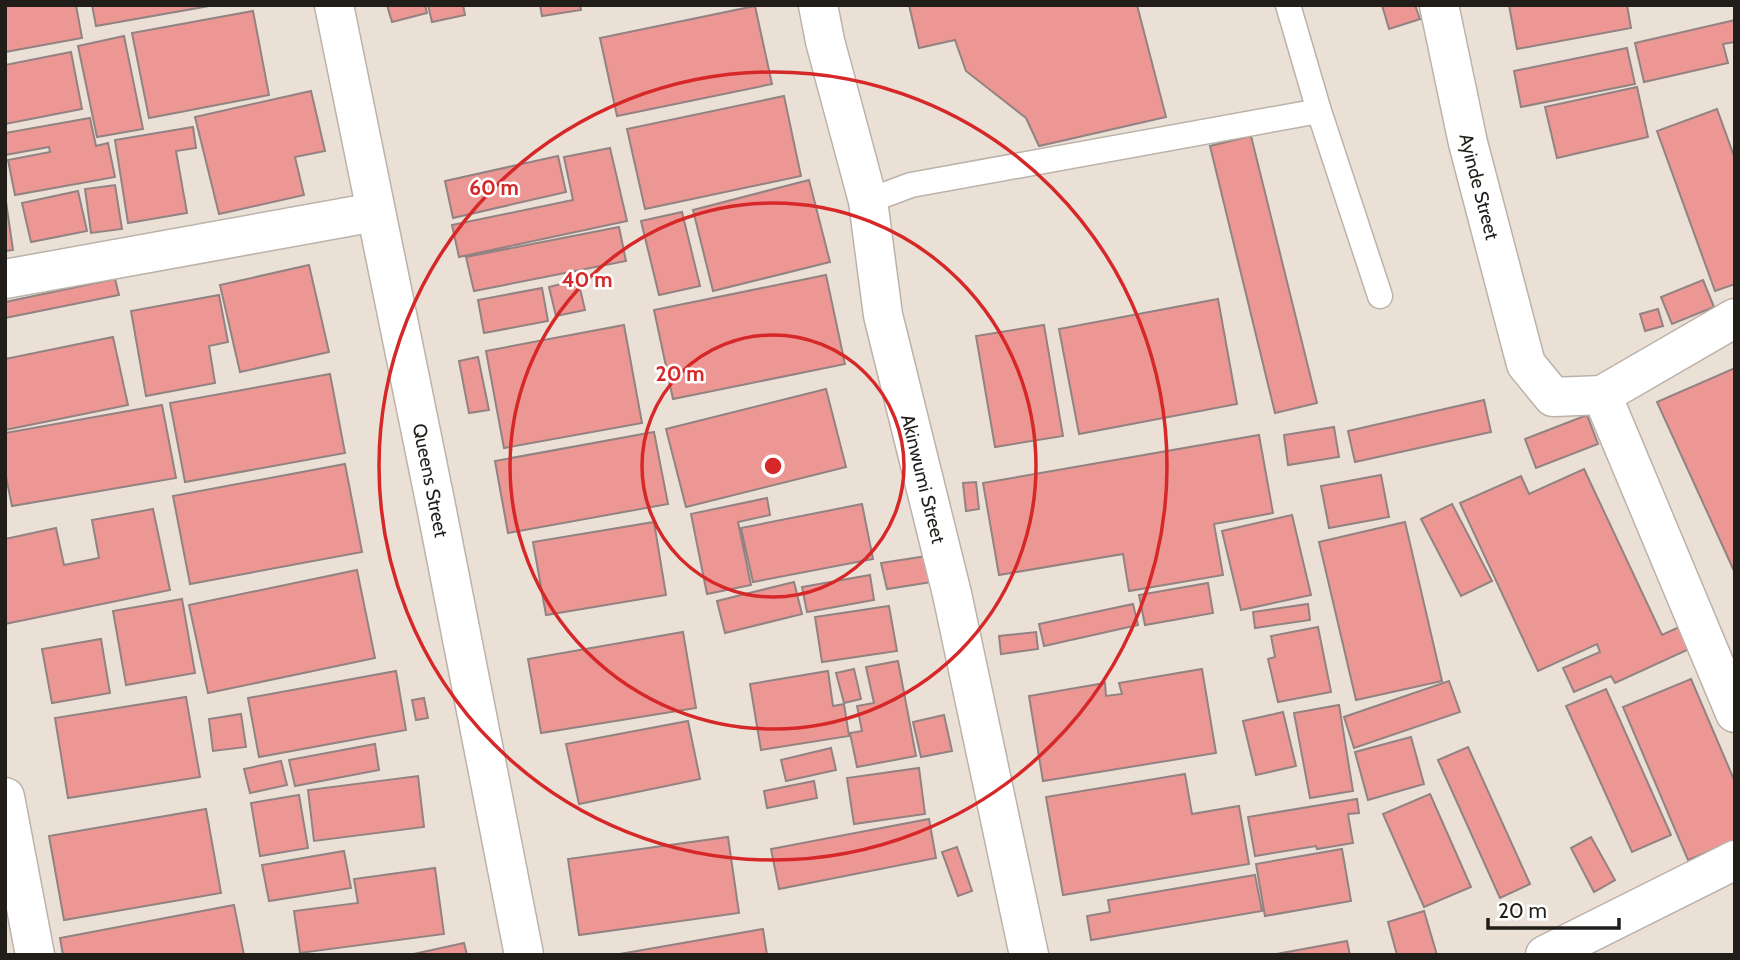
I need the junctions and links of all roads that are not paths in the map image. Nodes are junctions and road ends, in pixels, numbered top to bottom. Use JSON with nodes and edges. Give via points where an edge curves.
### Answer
{"nodes":[{"id":1,"x":334,"y":5,"type":"edge"},
{"id":2,"x":818,"y":5,"type":"edge"},
{"id":3,"x":1288,"y":5,"type":"edge"},
{"id":4,"x":1439,"y":5,"type":"edge"},
{"id":5,"x":1320,"y":111,"type":"junction"},
{"id":6,"x":868,"y":201,"type":"junction"},
{"id":7,"x":375,"y":212,"type":"junction"},
{"id":8,"x":5,"y":279,"type":"edge"},
{"id":9,"x":1380,"y":296,"type":"dead end"},
{"id":10,"x":1735,"y":318,"type":"edge"},
{"id":11,"x":1602,"y":395,"type":"junction"},
{"id":12,"x":1735,"y":713,"type":"edge"},
{"id":13,"x":5,"y":797,"type":"edge"},
{"id":14,"x":1735,"y":860,"type":"edge"},
{"id":15,"x":35,"y":955,"type":"edge"},
{"id":16,"x":524,"y":955,"type":"edge"},
{"id":17,"x":1029,"y":955,"type":"edge"},
{"id":18,"x":1545,"y":955,"type":"edge"}],
"edges":[{"from":1,"to":7,"type":"street","name":"Queens Street"},
{"from":2,"to":6,"type":"street","name":"Akinwumi Street"},
{"from":3,"to":5,"type":"lane"},
{"from":4,"to":11,"type":"street","name":"Ayinde Street","via":[[1468,143],[1526,364],[1553,397]]},
{"from":5,"to":6,"type":"lane","via":[[911,185]]},
{"from":5,"to":9,"type":"lane"},
{"from":6,"to":17,"type":"street","name":"Akinwumi Street","via":[[883,315],[952,594]]},
{"from":7,"to":8,"type":"street"},
{"from":7,"to":16,"type":"street","name":"Queens Street"},
{"from":10,"to":11,"type":"street"},
{"from":11,"to":12,"type":"street"},
{"from":13,"to":15,"type":"street"},
{"from":14,"to":18,"type":"street"}]}
